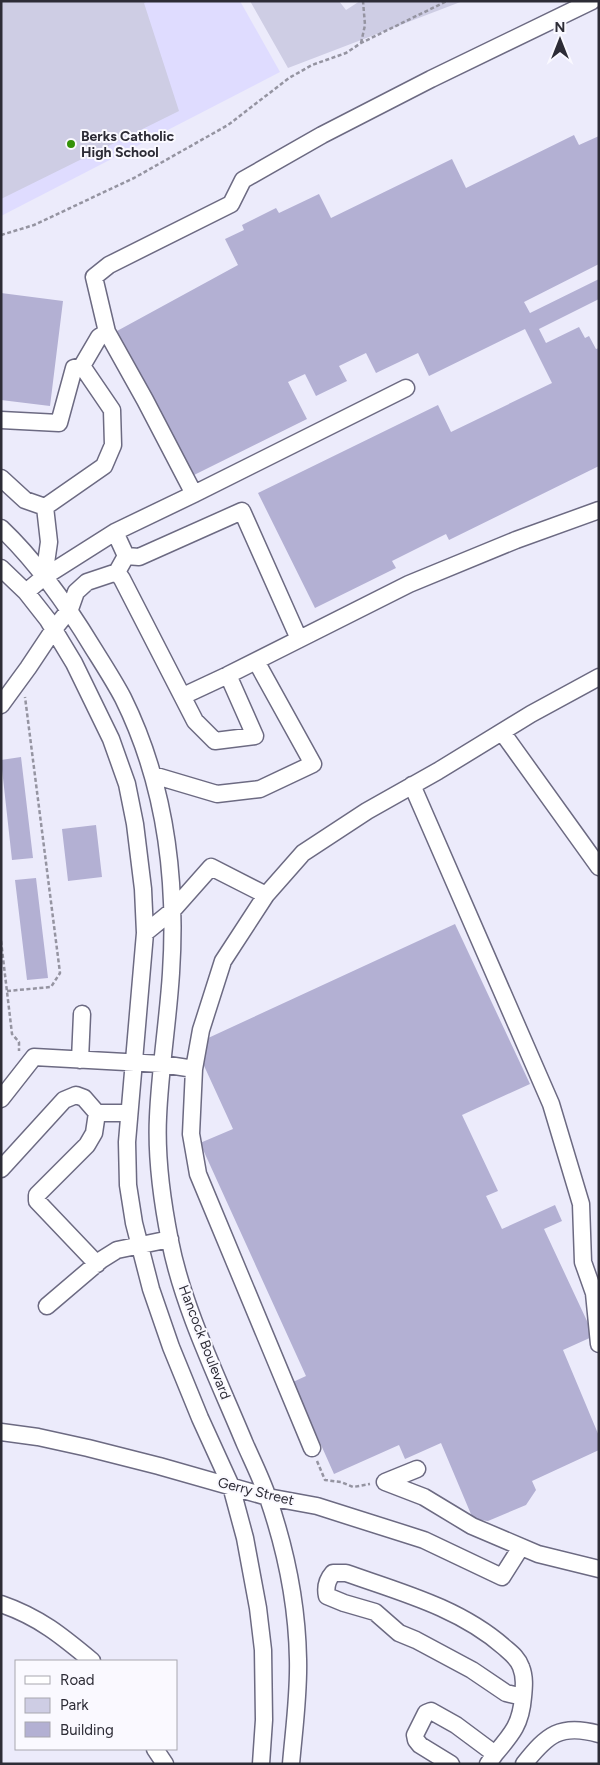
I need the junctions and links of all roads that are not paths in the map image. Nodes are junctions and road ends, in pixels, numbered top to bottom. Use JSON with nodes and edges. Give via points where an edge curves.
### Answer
{"nodes":[{"id":1,"x":592,"y":1,"type":"edge"},
{"id":2,"x":107,"y":332,"type":"junction"},
{"id":3,"x":82,"y":366,"type":"junction"},
{"id":4,"x":406,"y":388,"type":"dead end"},
{"id":5,"x":1,"y":420,"type":"edge"},
{"id":6,"x":1,"y":478,"type":"edge"},
{"id":7,"x":194,"y":494,"type":"junction"},
{"id":8,"x":45,"y":507,"type":"junction"},
{"id":9,"x":599,"y":510,"type":"edge"},
{"id":10,"x":1,"y":528,"type":"edge"},
{"id":11,"x":115,"y":532,"type":"junction"},
{"id":12,"x":126,"y":556,"type":"junction"},
{"id":13,"x":1,"y":568,"type":"edge"},
{"id":14,"x":119,"y":575,"type":"junction"},
{"id":15,"x":44,"y":577,"type":"junction"},
{"id":16,"x":26,"y":592,"type":"junction"},
{"id":17,"x":70,"y":609,"type":"junction"},
{"id":18,"x":54,"y":629,"type":"junction"},
{"id":19,"x":299,"y":639,"type":"junction"},
{"id":20,"x":256,"y":661,"type":"junction"},
{"id":21,"x":228,"y":675,"type":"junction"},
{"id":22,"x":599,"y":677,"type":"edge"},
{"id":23,"x":182,"y":696,"type":"junction"},
{"id":24,"x":1,"y":705,"type":"edge"},
{"id":25,"x":502,"y":732,"type":"junction"},
{"id":26,"x":153,"y":775,"type":"junction"},
{"id":27,"x":412,"y":785,"type":"junction"},
{"id":28,"x":599,"y":867,"type":"edge"},
{"id":29,"x":266,"y":894,"type":"junction"},
{"id":30,"x":172,"y":911,"type":"junction"},
{"id":31,"x":145,"y":933,"type":"junction"},
{"id":32,"x":82,"y":1014,"type":"dead end"},
{"id":33,"x":80,"y":1060,"type":"junction"},
{"id":34,"x":134,"y":1062,"type":"junction"},
{"id":35,"x":162,"y":1064,"type":"junction"},
{"id":36,"x":194,"y":1068,"type":"junction"},
{"id":37,"x":1,"y":1099,"type":"edge"},
{"id":38,"x":97,"y":1113,"type":"junction"},
{"id":39,"x":129,"y":1113,"type":"junction"},
{"id":40,"x":1,"y":1169,"type":"edge"},
{"id":41,"x":170,"y":1239,"type":"junction"},
{"id":42,"x":140,"y":1246,"type":"junction"},
{"id":43,"x":98,"y":1264,"type":"junction"},
{"id":44,"x":47,"y":1306,"type":"dead end"},
{"id":45,"x":599,"y":1344,"type":"edge"},
{"id":46,"x":1,"y":1432,"type":"edge"},
{"id":47,"x":312,"y":1448,"type":"road end"},
{"id":48,"x":417,"y":1468,"type":"dead end"},
{"id":49,"x":231,"y":1486,"type":"junction"},
{"id":50,"x":268,"y":1497,"type":"junction"},
{"id":51,"x":521,"y":1547,"type":"junction"},
{"id":52,"x":599,"y":1569,"type":"edge"},
{"id":53,"x":1,"y":1604,"type":"edge"},
{"id":54,"x":91,"y":1660,"type":"edge"},
{"id":55,"x":524,"y":1697,"type":"junction"},
{"id":56,"x":597,"y":1731,"type":"edge"},
{"id":57,"x":156,"y":1750,"type":"edge"},
{"id":58,"x":492,"y":1759,"type":"edge"},
{"id":59,"x":529,"y":1762,"type":"edge"},
{"id":60,"x":165,"y":1764,"type":"edge"},
{"id":61,"x":262,"y":1764,"type":"edge"},
{"id":62,"x":291,"y":1764,"type":"edge"},
{"id":63,"x":450,"y":1764,"type":"edge"}],
"edges":[{"from":1,"to":2,"type":"street","via":[[322,135],[243,180],[231,204],[109,265],[94,277]]},
{"from":2,"to":3,"type":"street","via":[[99,337]]},
{"from":2,"to":7,"type":"street"},
{"from":3,"to":5,"type":"street","via":[[74,368],[59,423]]},
{"from":3,"to":8,"type":"street","via":[[112,410],[113,445],[104,466]]},
{"from":4,"to":7,"type":"street"},
{"from":6,"to":8,"type":"street","via":[[25,500]]},
{"from":7,"to":11,"type":"street"},
{"from":8,"to":15,"type":"street","via":[[49,542]]},
{"from":9,"to":19,"type":"street","via":[[409,584]]},
{"from":10,"to":15,"type":"street","name":"Hancock Boulevard"},
{"from":11,"to":12,"type":"street"},
{"from":11,"to":15,"type":"street"},
{"from":12,"to":14,"type":"street"},
{"from":12,"to":19,"type":"street","via":[[139,557],[242,511]]},
{"from":13,"to":16,"type":"street"},
{"from":14,"to":17,"type":"street","via":[[86,582],[76,592]]},
{"from":14,"to":23,"type":"street"},
{"from":15,"to":16,"type":"street"},
{"from":15,"to":17,"type":"street","name":"Hancock Boulevard"},
{"from":16,"to":18,"type":"street"},
{"from":17,"to":18,"type":"street"},
{"from":17,"to":26,"type":"street","name":"Hancock Boulevard","via":[[123,698]]},
{"from":18,"to":24,"type":"street"},
{"from":18,"to":31,"type":"street","via":[[92,699],[127,784],[143,889]]},
{"from":19,"to":20,"type":"street"},
{"from":20,"to":21,"type":"street"},
{"from":20,"to":26,"type":"street","via":[[313,764],[260,789],[217,794]]},
{"from":21,"to":23,"type":"street"},
{"from":21,"to":23,"type":"street","via":[[255,736],[215,741],[195,721]]},
{"from":22,"to":25,"type":"street"},
{"from":25,"to":27,"type":"street"},
{"from":25,"to":28,"type":"street"},
{"from":26,"to":30,"type":"street","name":"Hancock Boulevard","via":[[164,824]]},
{"from":27,"to":29,"type":"street","via":[[303,853]]},
{"from":27,"to":45,"type":"street","via":[[551,1104],[581,1204],[583,1262],[594,1293]]},
{"from":29,"to":30,"type":"street","via":[[211,867]]},
{"from":29,"to":36,"type":"street","via":[[222,961],[201,1030]]},
{"from":30,"to":31,"type":"street"},
{"from":30,"to":35,"type":"street","name":"Hancock Boulevard","via":[[171,973]]},
{"from":31,"to":34,"type":"street"},
{"from":32,"to":33,"type":"street"},
{"from":33,"to":34,"type":"street"},
{"from":33,"to":37,"type":"street","via":[[34,1057]]},
{"from":34,"to":35,"type":"street"},
{"from":34,"to":39,"type":"street"},
{"from":35,"to":36,"type":"street"},
{"from":35,"to":41,"type":"street","name":"Hancock Boulevard","via":[[159,1166]]},
{"from":36,"to":47,"type":"street","via":[[191,1134],[198,1174]]},
{"from":38,"to":39,"type":"street"},
{"from":38,"to":40,"type":"street","via":[[84,1098],[76,1095],[64,1100]]},
{"from":38,"to":43,"type":"street","via":[[94,1133],[87,1145],[37,1195],[37,1201]]},
{"from":39,"to":42,"type":"street","via":[[128,1185]]},
{"from":41,"to":42,"type":"street"},
{"from":41,"to":50,"type":"street","name":"Hancock Boulevard","via":[[195,1323]]},
{"from":42,"to":43,"type":"street","via":[[118,1250]]},
{"from":42,"to":49,"type":"street","via":[[171,1347]]},
{"from":43,"to":44,"type":"street"},
{"from":46,"to":49,"type":"street","name":"Gerry Street","via":[[88,1448]]},
{"from":48,"to":51,"type":"street","via":[[385,1482],[424,1497],[472,1526]]},
{"from":49,"to":50,"type":"street","name":"Gerry Street"},
{"from":49,"to":61,"type":"street","via":[[245,1538],[263,1650]]},
{"from":50,"to":51,"type":"street","name":"Gerry Street","via":[[316,1506],[424,1540],[502,1578]]},
{"from":50,"to":62,"type":"street","name":"Hancock Boulevard","via":[[282,1545],[295,1612],[298,1661]]},
{"from":51,"to":52,"type":"street"},
{"from":53,"to":54,"type":"street","via":[[47,1625]]},
{"from":55,"to":55,"type":"street","via":[[525,1682],[515,1656],[489,1634],[436,1605],[346,1573],[332,1573],[328,1578],[327,1596],[375,1612],[398,1633],[472,1670],[506,1693]]},
{"from":55,"to":58,"type":"street","via":[[522,1715]]},
{"from":56,"to":59,"type":"street","via":[[561,1732],[550,1737],[539,1745]]},
{"from":57,"to":60,"type":"street"},
{"from":58,"to":63,"type":"street","via":[[456,1725],[431,1711],[426,1713],[415,1735],[416,1740]]}]}
